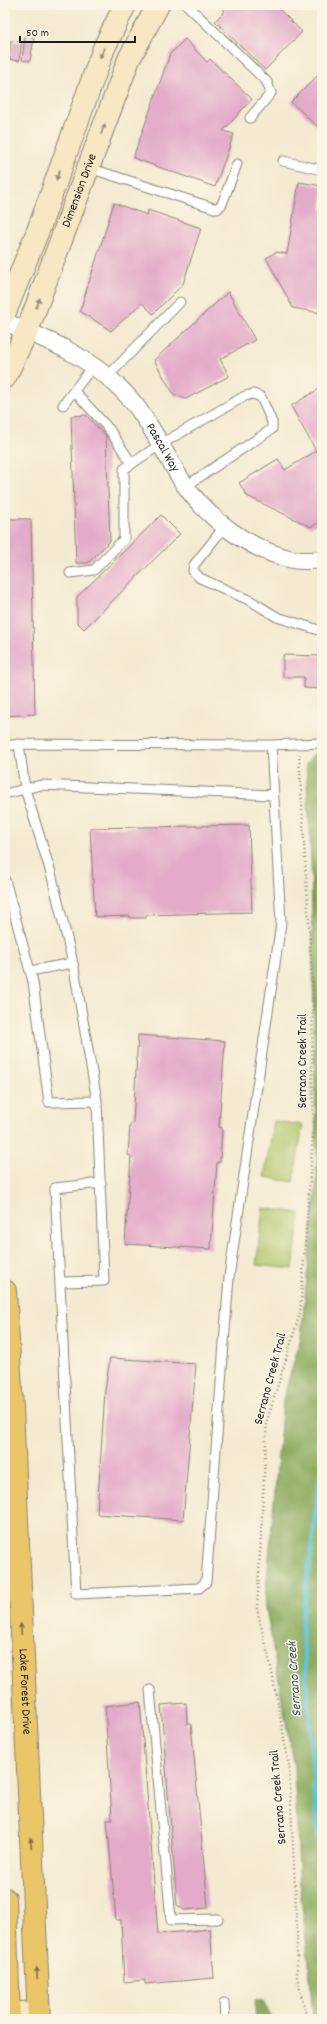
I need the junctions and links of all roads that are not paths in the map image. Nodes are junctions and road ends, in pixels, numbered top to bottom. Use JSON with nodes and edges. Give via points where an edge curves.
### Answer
{"nodes":[{"id":1,"x":125,"y":5,"type":"edge"},
{"id":2,"x":158,"y":5,"type":"edge"},
{"id":3,"x":187,"y":5,"type":"edge"},
{"id":4,"x":250,"y":118,"type":"dead end"},
{"id":5,"x":283,"y":161,"type":"dead end"},
{"id":6,"x":237,"y":164,"type":"dead end"},
{"id":7,"x":89,"y":168,"type":"junction"},
{"id":8,"x":322,"y":170,"type":"edge"},
{"id":9,"x":180,"y":302,"type":"dead end"},
{"id":10,"x":5,"y":312,"type":"edge"},
{"id":11,"x":5,"y":322,"type":"edge"},
{"id":12,"x":27,"y":331,"type":"junction"},
{"id":13,"x":93,"y":366,"type":"junction"},
{"id":14,"x":107,"y":376,"type":"junction"},
{"id":15,"x":5,"y":377,"type":"edge"},
{"id":16,"x":74,"y":391,"type":"junction"},
{"id":17,"x":63,"y":405,"type":"dead end"},
{"id":18,"x":161,"y":444,"type":"junction"},
{"id":19,"x":132,"y":464,"type":"junction"},
{"id":20,"x":186,"y":486,"type":"junction"},
{"id":21,"x":225,"y":526,"type":"junction"},
{"id":22,"x":322,"y":560,"type":"edge"},
{"id":23,"x":70,"y":573,"type":"dead end"},
{"id":24,"x":322,"y":631,"type":"edge"},
{"id":25,"x":322,"y":743,"type":"edge"},
{"id":26,"x":19,"y":744,"type":"junction"},
{"id":27,"x":271,"y":745,"type":"junction"},
{"id":28,"x":5,"y":746,"type":"edge"},
{"id":29,"x":25,"y":789,"type":"junction"},
{"id":30,"x":5,"y":794,"type":"edge"},
{"id":31,"x":273,"y":795,"type":"junction"},
{"id":32,"x":5,"y":880,"type":"edge"},
{"id":33,"x":73,"y":963,"type":"junction"},
{"id":34,"x":30,"y":971,"type":"junction"},
{"id":35,"x":97,"y":1101,"type":"junction"},
{"id":36,"x":101,"y":1183,"type":"junction"},
{"id":37,"x":60,"y":1282,"type":"junction"},
{"id":38,"x":5,"y":1291,"type":"edge"},
{"id":39,"x":150,"y":1690,"type":"dead end"},
{"id":40,"x":5,"y":1899,"type":"edge"},
{"id":41,"x":218,"y":1919,"type":"dead end"},
{"id":42,"x":224,"y":2003,"type":"dead end"},
{"id":43,"x":38,"y":2015,"type":"edge"},
{"id":44,"x":8,"y":2016,"type":"edge"},
{"id":45,"x":225,"y":2019,"type":"edge"}],
"edges":[{"from":1,"to":10,"type":"main road","name":"Dimension Drive","one_way":true,"via":[[104,48],[39,228]]},
{"from":7,"to":2,"type":"main road","name":"Dimension Drive","one_way":true,"via":[[129,59]]},
{"from":3,"to":4,"type":"lane","via":[[267,82],[271,93]]},
{"from":5,"to":8,"type":"lane"},
{"from":6,"to":7,"type":"lane","via":[[222,204],[217,209]]},
{"from":12,"to":7,"type":"main road","name":"Dimension Drive","one_way":true},
{"from":9,"to":14,"type":"lane"},
{"from":11,"to":12,"type":"street","name":"Pascal Way"},
{"from":12,"to":13,"type":"street","name":"Pascal Way","via":[[64,347]]},
{"from":12,"to":15,"type":"main road","name":"Dimension Drive"},
{"from":13,"to":14,"type":"street","name":"Pascal Way"},
{"from":13,"to":16,"type":"lane"},
{"from":14,"to":18,"type":"street","name":"Pascal Way","via":[[121,388]]},
{"from":16,"to":17,"type":"lane"},
{"from":16,"to":19,"type":"lane","via":[[109,429]]},
{"from":18,"to":19,"type":"lane"},
{"from":18,"to":20,"type":"street","name":"Pascal Way"},
{"from":18,"to":20,"type":"lane","via":[[245,396],[253,394],[261,397],[272,422],[272,429]]},
{"from":19,"to":23,"type":"lane","via":[[124,469],[124,539],[94,570]]},
{"from":20,"to":21,"type":"street","name":"Pascal Way"},
{"from":21,"to":22,"type":"street","name":"Pascal Way","via":[[234,534],[261,548],[295,560]]},
{"from":21,"to":24,"type":"lane","via":[[194,565],[193,572],[277,617]]},
{"from":25,"to":27,"type":"lane"},
{"from":26,"to":27,"type":"lane"},
{"from":26,"to":28,"type":"lane"},
{"from":26,"to":29,"type":"lane"},
{"from":27,"to":31,"type":"lane"},
{"from":29,"to":30,"type":"lane"},
{"from":29,"to":31,"type":"lane","via":[[41,785]]},
{"from":29,"to":33,"type":"lane","via":[[51,873]]},
{"from":31,"to":37,"type":"lane","via":[[281,923],[229,1277],[206,1582],[199,1588],[76,1594]]},
{"from":32,"to":34,"type":"lane"},
{"from":33,"to":34,"type":"lane"},
{"from":33,"to":35,"type":"lane"},
{"from":34,"to":35,"type":"lane","via":[[49,1102]]},
{"from":35,"to":36,"type":"lane"},
{"from":36,"to":37,"type":"lane","via":[[55,1188]]},
{"from":36,"to":37,"type":"lane","via":[[104,1281]]},
{"from":43,"to":38,"type":"main road","name":"Lake Forest Drive","one_way":true},
{"from":39,"to":41,"type":"lane","via":[[171,1920]]},
{"from":40,"to":44,"type":"main road"},
{"from":42,"to":45,"type":"lane"},
{"from":43,"to":44,"type":"main road"}]}
